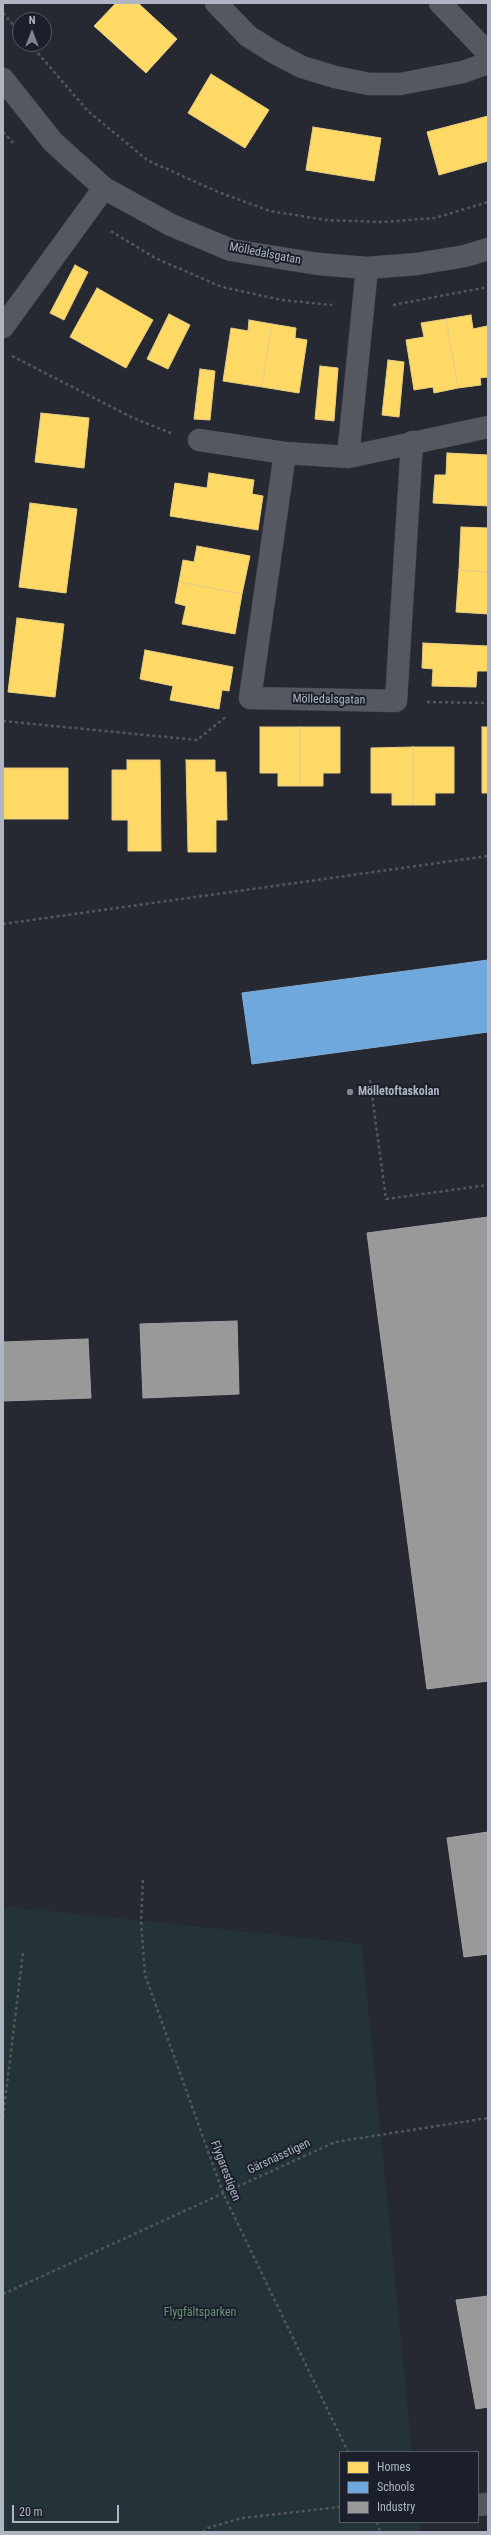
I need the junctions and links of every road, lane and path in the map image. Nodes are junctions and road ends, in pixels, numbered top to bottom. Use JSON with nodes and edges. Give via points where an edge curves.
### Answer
{"nodes":[{"id":1,"x":216,"y":3,"type":"edge"},
{"id":2,"x":440,"y":3,"type":"edge"},
{"id":3,"x":3,"y":13,"type":"edge"},
{"id":4,"x":12,"y":24,"type":"edge"},
{"id":5,"x":37,"y":52,"type":"edge"},
{"id":6,"x":488,"y":53,"type":"edge"},
{"id":7,"x":488,"y":63,"type":"edge"},
{"id":8,"x":3,"y":79,"type":"edge"},
{"id":9,"x":104,"y":188,"type":"junction"},
{"id":10,"x":488,"y":202,"type":"edge"},
{"id":11,"x":488,"y":249,"type":"edge"},
{"id":12,"x":367,"y":268,"type":"junction"},
{"id":13,"x":3,"y":327,"type":"edge"},
{"id":14,"x":10,"y":354,"type":"dead end"},
{"id":15,"x":488,"y":427,"type":"edge"},
{"id":16,"x":199,"y":440,"type":"joint"},
{"id":17,"x":412,"y":442,"type":"junction"},
{"id":18,"x":285,"y":453,"type":"junction"},
{"id":19,"x":348,"y":458,"type":"junction"},
{"id":20,"x":250,"y":698,"type":"junction"},
{"id":21,"x":396,"y":701,"type":"junction"},
{"id":22,"x":488,"y":703,"type":"edge"},
{"id":23,"x":3,"y":722,"type":"edge"},
{"id":24,"x":488,"y":856,"type":"edge"},
{"id":25,"x":3,"y":924,"type":"edge"},
{"id":26,"x":370,"y":1080,"type":"dead end"},
{"id":27,"x":488,"y":1185,"type":"edge"},
{"id":28,"x":143,"y":1880,"type":"dead end"},
{"id":29,"x":23,"y":1953,"type":"dead end"},
{"id":30,"x":3,"y":2117,"type":"edge"},
{"id":31,"x":488,"y":2118,"type":"edge"},
{"id":32,"x":223,"y":2194,"type":"junction"},
{"id":33,"x":3,"y":2294,"type":"edge"},
{"id":34,"x":348,"y":2451,"type":"edge"},
{"id":35,"x":339,"y":2506,"type":"edge"},
{"id":36,"x":203,"y":2532,"type":"edge"}],
"edges":[{"from":1,"to":7,"type":"street","via":[[248,36],[275,53],[302,67],[335,77],[369,84],[400,84],[463,72]]},
{"from":2,"to":6,"type":"street"},
{"from":3,"to":4,"type":"path"},
{"from":5,"to":10,"type":"path","via":[[88,111],[147,160],[218,192],[270,211],[326,220],[383,222],[435,218]]},
{"from":8,"to":9,"type":"street","name":"Mölledalsgatan","via":[[53,142]]},
{"from":9,"to":12,"type":"street","name":"Mölledalsgatan","via":[[171,225],[231,250],[318,264]]},
{"from":9,"to":13,"type":"street"},
{"from":11,"to":12,"type":"street","name":"Mölledalsgatan","via":[[465,256],[417,264]]},
{"from":12,"to":19,"type":"street"},
{"from":14,"to":16,"type":"path","via":[[133,418],[169,433]]},
{"from":15,"to":17,"type":"street"},
{"from":16,"to":18,"type":"street"},
{"from":17,"to":19,"type":"street"},
{"from":17,"to":21,"type":"street"},
{"from":18,"to":19,"type":"street"},
{"from":18,"to":20,"type":"street"},
{"from":20,"to":21,"type":"street","name":"Mölledalsgatan"},
{"from":20,"to":23,"type":"path","via":[[197,740]]},
{"from":21,"to":22,"type":"path"},
{"from":24,"to":25,"type":"path"},
{"from":26,"to":27,"type":"path","via":[[386,1199]]},
{"from":28,"to":32,"type":"path","name":"Flygarestigen","via":[[141,1921],[145,1975]]},
{"from":29,"to":30,"type":"path"},
{"from":31,"to":32,"type":"path","name":"Gärsnässtigen","via":[[335,2142]]},
{"from":32,"to":33,"type":"path","name":"Gärsnässtigen"},
{"from":32,"to":34,"type":"path","name":"Flygarestigen"},
{"from":35,"to":36,"type":"path","via":[[242,2518],[208,2528]]}]}
